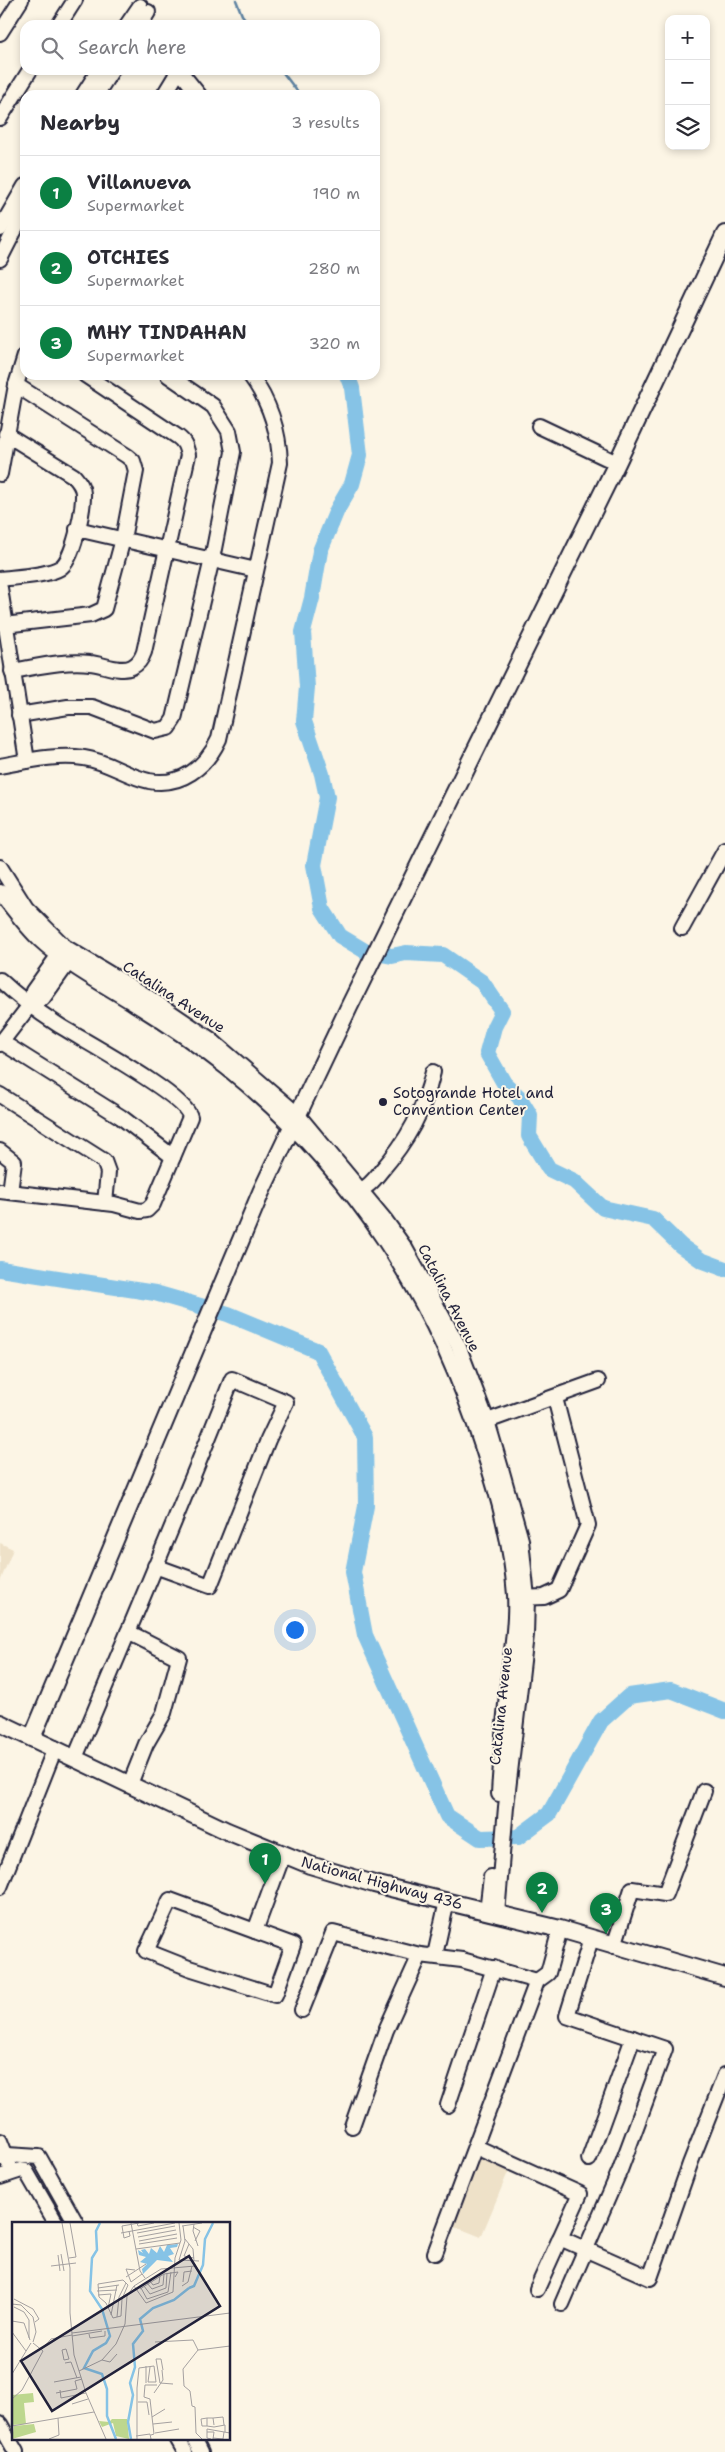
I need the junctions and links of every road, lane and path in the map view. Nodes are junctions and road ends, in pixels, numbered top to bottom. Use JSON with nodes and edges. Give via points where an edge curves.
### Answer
{"nodes":[{"id":1,"x":21,"y":0,"type":"edge"},
{"id":2,"x":75,"y":0,"type":"edge"},
{"id":3,"x":62,"y":20,"type":"edge"},
{"id":4,"x":132,"y":20,"type":"edge"},
{"id":5,"x":141,"y":20,"type":"edge"},
{"id":6,"x":0,"y":33,"type":"edge"},
{"id":7,"x":27,"y":75,"type":"edge"},
{"id":8,"x":96,"y":75,"type":"edge"},
{"id":9,"x":109,"y":75,"type":"edge"},
{"id":10,"x":174,"y":75,"type":"edge"},
{"id":11,"x":180,"y":75,"type":"edge"},
{"id":12,"x":86,"y":90,"type":"edge"},
{"id":13,"x":99,"y":90,"type":"edge"},
{"id":14,"x":166,"y":90,"type":"edge"},
{"id":15,"x":194,"y":90,"type":"edge"},
{"id":16,"x":0,"y":118,"type":"edge"},
{"id":17,"x":20,"y":201,"type":"edge"},
{"id":18,"x":15,"y":216,"type":"edge"},
{"id":19,"x":0,"y":230,"type":"edge"},
{"id":20,"x":725,"y":234,"type":"edge"},
{"id":21,"x":0,"y":259,"type":"edge"},
{"id":22,"x":20,"y":372,"type":"edge"},
{"id":23,"x":92,"y":380,"type":"edge"},
{"id":24,"x":175,"y":380,"type":"edge"},
{"id":25,"x":253,"y":380,"type":"edge"},
{"id":26,"x":16,"y":385,"type":"junction"},
{"id":27,"x":538,"y":426,"type":"dead end"},
{"id":28,"x":6,"y":434,"type":"junction"},
{"id":29,"x":617,"y":463,"type":"junction"},
{"id":30,"x":0,"y":474,"type":"edge"},
{"id":31,"x":77,"y":529,"type":"junction"},
{"id":32,"x":123,"y":539,"type":"junction"},
{"id":33,"x":166,"y":549,"type":"junction"},
{"id":34,"x":212,"y":559,"type":"junction"},
{"id":35,"x":256,"y":570,"type":"junction"},
{"id":36,"x":0,"y":580,"type":"edge"},
{"id":37,"x":0,"y":588,"type":"edge"},
{"id":38,"x":4,"y":625,"type":"junction"},
{"id":39,"x":12,"y":670,"type":"junction"},
{"id":40,"x":19,"y":715,"type":"junction"},
{"id":41,"x":27,"y":761,"type":"junction"},
{"id":42,"x":0,"y":766,"type":"edge"},
{"id":43,"x":725,"y":850,"type":"edge"},
{"id":44,"x":0,"y":868,"type":"edge"},
{"id":45,"x":0,"y":892,"type":"edge"},
{"id":46,"x":682,"y":928,"type":"dead end"},
{"id":47,"x":67,"y":954,"type":"junction"},
{"id":48,"x":0,"y":980,"type":"edge"},
{"id":49,"x":30,"y":1005,"type":"junction"},
{"id":50,"x":1,"y":1043,"type":"edge"},
{"id":51,"x":433,"y":1072,"type":"dead end"},
{"id":52,"x":0,"y":1095,"type":"edge"},
{"id":53,"x":294,"y":1121,"type":"junction"},
{"id":54,"x":0,"y":1151,"type":"edge"},
{"id":55,"x":173,"y":1157,"type":"junction"},
{"id":56,"x":5,"y":1191,"type":"edge"},
{"id":57,"x":356,"y":1192,"type":"junction"},
{"id":58,"x":105,"y":1203,"type":"junction"},
{"id":59,"x":598,"y":1382,"type":"dead end"},
{"id":60,"x":555,"y":1398,"type":"junction"},
{"id":61,"x":482,"y":1423,"type":"junction"},
{"id":62,"x":155,"y":1566,"type":"junction"},
{"id":63,"x":521,"y":1598,"type":"junction"},
{"id":64,"x":128,"y":1632,"type":"junction"},
{"id":65,"x":0,"y":1723,"type":"edge"},
{"id":66,"x":32,"y":1738,"type":"junction"},
{"id":67,"x":54,"y":1748,"type":"junction"},
{"id":68,"x":75,"y":1758,"type":"junction"},
{"id":69,"x":130,"y":1784,"type":"junction"},
{"id":70,"x":704,"y":1791,"type":"dead end"},
{"id":71,"x":283,"y":1855,"type":"junction"},
{"id":72,"x":0,"y":1887,"type":"edge"},
{"id":73,"x":447,"y":1901,"type":"junction"},
{"id":74,"x":492,"y":1913,"type":"junction"},
{"id":75,"x":560,"y":1929,"type":"junction"},
{"id":76,"x":255,"y":1931,"type":"junction"},
{"id":77,"x":591,"y":1939,"type":"junction"},
{"id":78,"x":614,"y":1946,"type":"junction"},
{"id":79,"x":420,"y":1955,"type":"junction"},
{"id":80,"x":435,"y":1955,"type":"junction"},
{"id":81,"x":494,"y":1968,"type":"junction"},
{"id":82,"x":725,"y":1977,"type":"edge"},
{"id":83,"x":537,"y":1981,"type":"junction"},
{"id":84,"x":302,"y":2010,"type":"dead end"},
{"id":85,"x":633,"y":2038,"type":"junction"},
{"id":86,"x":725,"y":2075,"type":"edge"},
{"id":87,"x":448,"y":2105,"type":"dead end"},
{"id":88,"x":352,"y":2126,"type":"dead end"},
{"id":89,"x":0,"y":2141,"type":"edge"},
{"id":90,"x":476,"y":2147,"type":"junction"},
{"id":91,"x":3,"y":2157,"type":"edge"},
{"id":92,"x":590,"y":2159,"type":"dead end"},
{"id":93,"x":8,"y":2177,"type":"edge"},
{"id":94,"x":55,"y":2222,"type":"edge"},
{"id":95,"x":75,"y":2222,"type":"edge"},
{"id":96,"x":560,"y":2238,"type":"junction"},
{"id":97,"x":586,"y":2249,"type":"junction"},
{"id":98,"x":435,"y":2253,"type":"dead end"},
{"id":99,"x":537,"y":2289,"type":"dead end"},
{"id":100,"x":562,"y":2304,"type":"dead end"},
{"id":101,"x":0,"y":2424,"type":"edge"},
{"id":102,"x":178,"y":2440,"type":"edge"},
{"id":103,"x":195,"y":2440,"type":"edge"},
{"id":104,"x":16,"y":2452,"type":"edge"},
{"id":105,"x":185,"y":2452,"type":"edge"},
{"id":106,"x":201,"y":2452,"type":"edge"}],
"edges":[{"from":1,"to":6,"type":"street"},
{"from":2,"to":3,"type":"street"},
{"from":4,"to":5,"type":"street","via":[[144,9]]},
{"from":7,"to":16,"type":"street"},
{"from":8,"to":12,"type":"street"},
{"from":9,"to":13,"type":"street"},
{"from":10,"to":14,"type":"street"},
{"from":11,"to":15,"type":"street"},
{"from":17,"to":18,"type":"street"},
{"from":18,"to":19,"type":"street"},
{"from":18,"to":21,"type":"street"},
{"from":20,"to":29,"type":"main road"},
{"from":22,"to":26,"type":"street"},
{"from":23,"to":33,"type":"street","via":[[184,442],[188,455]]},
{"from":24,"to":34,"type":"street","via":[[213,406],[226,426],[231,442],[232,461]]},
{"from":25,"to":35,"type":"street","via":[[268,403],[276,426],[280,463]]},
{"from":26,"to":28,"type":"street"},
{"from":26,"to":32,"type":"street","via":[[133,462],[136,471]]},
{"from":27,"to":29,"type":"street"},
{"from":28,"to":30,"type":"street"},
{"from":28,"to":31,"type":"street","via":[[74,476],[81,485],[84,496]]},
{"from":29,"to":53,"type":"main road"},
{"from":31,"to":32,"type":"street"},
{"from":31,"to":36,"type":"street","via":[[71,555],[60,569]]},
{"from":32,"to":33,"type":"street"},
{"from":32,"to":38,"type":"street","via":[[106,606],[100,612]]},
{"from":33,"to":34,"type":"street"},
{"from":33,"to":39,"type":"street","via":[[144,652],[138,664],[122,669],[73,662]]},
{"from":34,"to":35,"type":"street"},
{"from":34,"to":40,"type":"street","via":[[174,719],[168,728],[151,731],[110,713],[81,706]]},
{"from":35,"to":41,"type":"street","via":[[219,740],[206,762],[174,780],[149,781],[86,758]]},
{"from":37,"to":38,"type":"street"},
{"from":38,"to":39,"type":"street"},
{"from":39,"to":40,"type":"street"},
{"from":40,"to":41,"type":"street"},
{"from":41,"to":42,"type":"street"},
{"from":43,"to":46,"type":"street"},
{"from":44,"to":47,"type":"street","name":"Catalina Avenue","via":[[26,908]]},
{"from":45,"to":47,"type":"street","name":"Catalina Avenue","via":[[39,938]]},
{"from":47,"to":49,"type":"street","via":[[33,991]]},
{"from":47,"to":53,"type":"street","name":"Catalina Avenue","via":[[145,995],[210,1039]]},
{"from":48,"to":49,"type":"street"},
{"from":49,"to":50,"type":"street"},
{"from":49,"to":55,"type":"street","via":[[57,1025],[143,1076],[186,1108],[189,1122]]},
{"from":50,"to":55,"type":"street","via":[[121,1117]]},
{"from":51,"to":57,"type":"street","via":[[411,1132],[394,1157]]},
{"from":52,"to":58,"type":"street","via":[[104,1161],[108,1172]]},
{"from":53,"to":57,"type":"street","name":"Catalina Avenue"},
{"from":53,"to":66,"type":"main road"},
{"from":54,"to":56,"type":"street","via":[[14,1162]]},
{"from":55,"to":58,"type":"street","via":[[147,1210]]},
{"from":56,"to":58,"type":"street"},
{"from":57,"to":61,"type":"street","name":"Catalina Avenue","via":[[400,1241],[422,1276],[458,1345]]},
{"from":59,"to":60,"type":"street"},
{"from":60,"to":61,"type":"street"},
{"from":60,"to":63,"type":"street","via":[[588,1525],[559,1590],[544,1597]]},
{"from":61,"to":63,"type":"street","name":"Catalina Avenue","via":[[521,1540]]},
{"from":62,"to":62,"type":"street","via":[[232,1379],[286,1402],[210,1586]]},
{"from":62,"to":64,"type":"street"},
{"from":63,"to":74,"type":"street","name":"Catalina Avenue","via":[[524,1644],[502,1807]]},
{"from":64,"to":68,"type":"street"},
{"from":64,"to":69,"type":"street","via":[[179,1658],[164,1713],[146,1744]]},
{"from":65,"to":66,"type":"main road","name":"National Highway 436"},
{"from":66,"to":67,"type":"main road","name":"National Highway 436"},
{"from":67,"to":68,"type":"main road","name":"National Highway 436"},
{"from":67,"to":72,"type":"street"},
{"from":68,"to":69,"type":"main road","name":"National Highway 436"},
{"from":69,"to":71,"type":"main road","name":"National Highway 436"},
{"from":70,"to":78,"type":"street","via":[[665,1894],[632,1889]]},
{"from":71,"to":73,"type":"main road","name":"National Highway 436","via":[[357,1879]]},
{"from":71,"to":76,"type":"street"},
{"from":73,"to":74,"type":"main road","name":"National Highway 436"},
{"from":73,"to":80,"type":"street"},
{"from":74,"to":75,"type":"main road","name":"National Highway 436"},
{"from":75,"to":77,"type":"main road","name":"National Highway 436"},
{"from":75,"to":83,"type":"street","via":[[548,1973]]},
{"from":76,"to":76,"type":"street","via":[[170,1900],[146,1951],[275,1995],[293,1945]]},
{"from":77,"to":78,"type":"main road","name":"National Highway 436"},
{"from":77,"to":85,"type":"street","via":[[566,2016]]},
{"from":78,"to":82,"type":"main road","name":"National Highway 436"},
{"from":79,"to":80,"type":"street"},
{"from":79,"to":84,"type":"street","via":[[333,1933]]},
{"from":79,"to":88,"type":"street","via":[[383,2039]]},
{"from":80,"to":81,"type":"street"},
{"from":81,"to":83,"type":"street"},
{"from":81,"to":87,"type":"street"},
{"from":83,"to":90,"type":"street"},
{"from":85,"to":92,"type":"street"},
{"from":85,"to":97,"type":"street","via":[[665,2049],[620,2170]]},
{"from":86,"to":97,"type":"street","via":[[650,2278]]},
{"from":89,"to":91,"type":"street"},
{"from":90,"to":96,"type":"street","via":[[580,2194]]},
{"from":90,"to":98,"type":"street"},
{"from":91,"to":93,"type":"street"},
{"from":91,"to":95,"type":"street","via":[[39,2157]]},
{"from":93,"to":94,"type":"street","via":[[21,2170],[29,2174]]},
{"from":96,"to":97,"type":"street"},
{"from":96,"to":99,"type":"street"},
{"from":97,"to":100,"type":"street"},
{"from":101,"to":104,"type":"street"},
{"from":102,"to":105,"type":"street"},
{"from":103,"to":106,"type":"street"}]}
